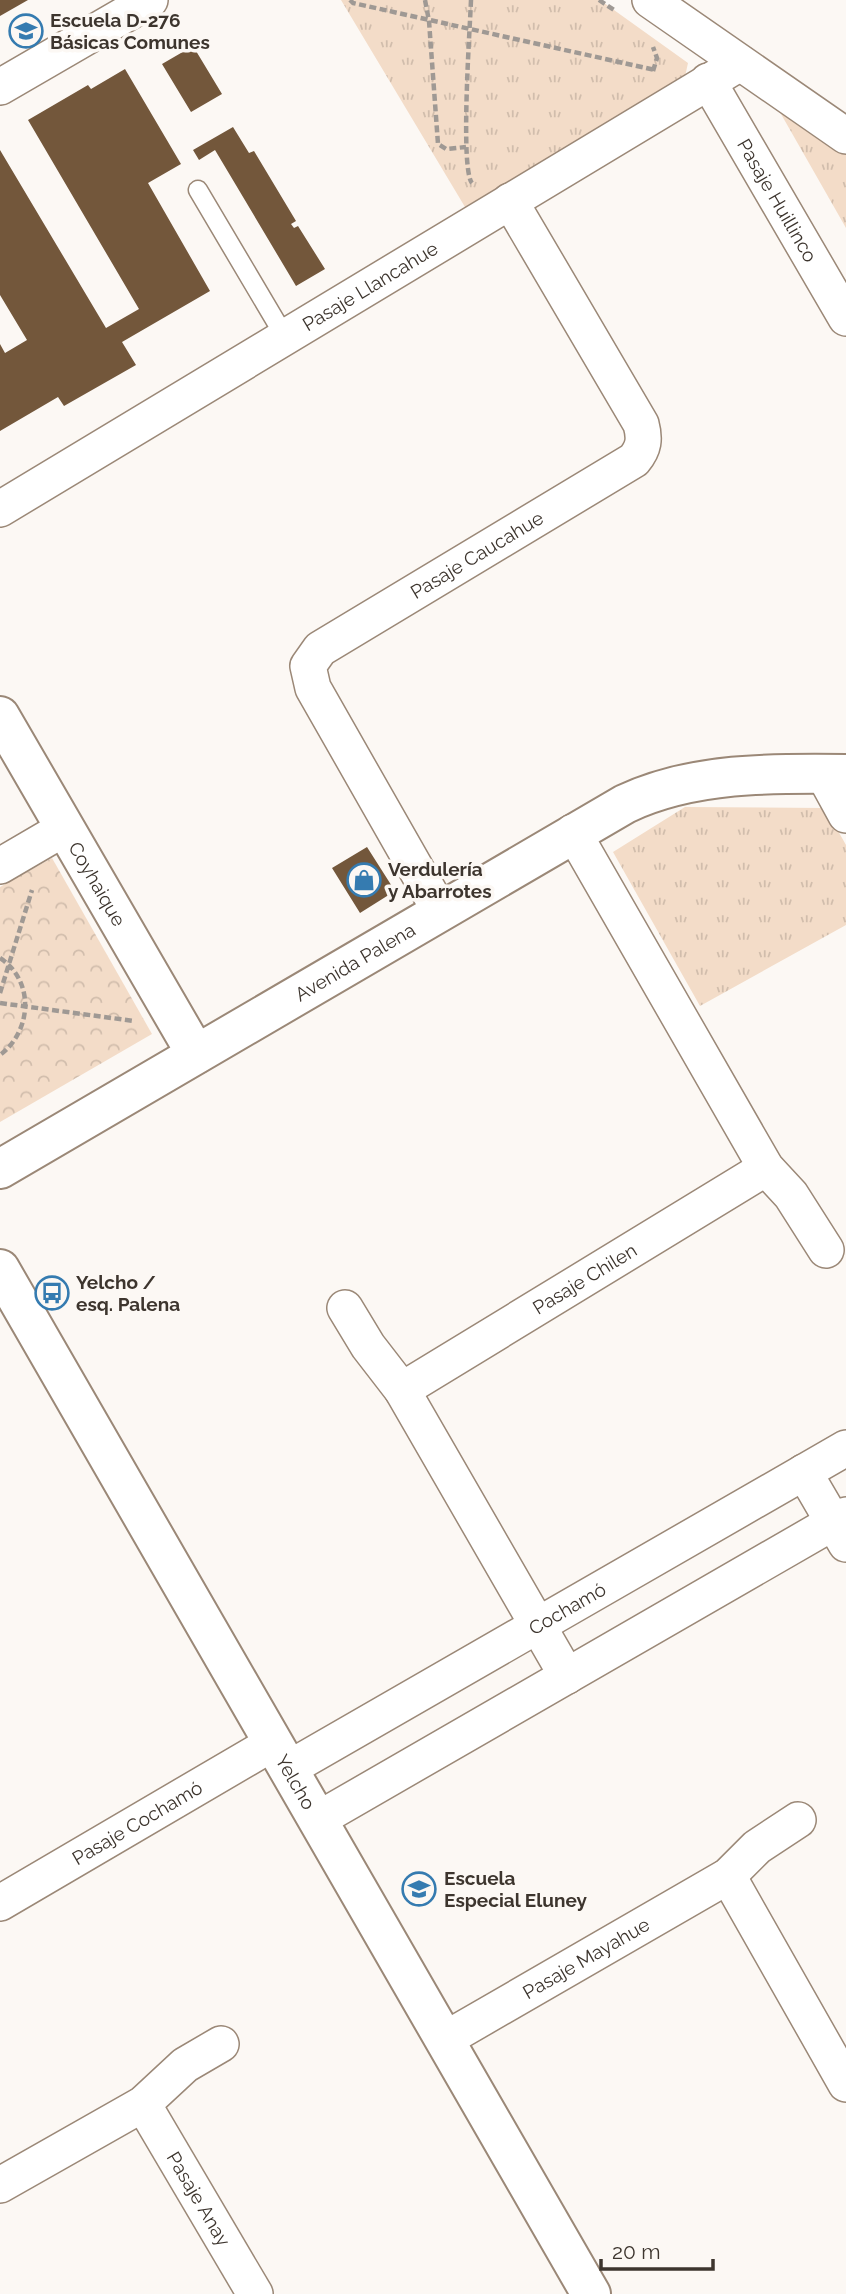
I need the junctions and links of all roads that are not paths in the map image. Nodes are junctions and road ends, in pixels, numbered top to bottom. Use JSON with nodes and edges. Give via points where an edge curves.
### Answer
{"nodes":[{"id":1,"x":150,"y":0,"type":"edge"},
{"id":2,"x":635,"y":7,"type":"edge"},
{"id":3,"x":694,"y":12,"type":"edge"},
{"id":4,"x":740,"y":63,"type":"junction"},
{"id":5,"x":708,"y":81,"type":"junction"},
{"id":6,"x":0,"y":87,"type":"edge"},
{"id":7,"x":846,"y":136,"type":"edge"},
{"id":8,"x":198,"y":190,"type":"dead end"},
{"id":9,"x":510,"y":201,"type":"junction"},
{"id":10,"x":846,"y":318,"type":"edge"},
{"id":11,"x":285,"y":337,"type":"junction"},
{"id":12,"x":0,"y":509,"type":"edge"},
{"id":13,"x":0,"y":716,"type":"edge"},
{"id":14,"x":834,"y":774,"type":"edge"},
{"id":15,"x":846,"y":815,"type":"edge"},
{"id":16,"x":573,"y":832,"type":"junction"},
{"id":17,"x":56,"y":833,"type":"junction"},
{"id":18,"x":0,"y":866,"type":"edge"},
{"id":19,"x":440,"y":911,"type":"junction"},
{"id":20,"x":188,"y":1041,"type":"junction"},
{"id":21,"x":0,"y":1168,"type":"edge"},
{"id":22,"x":766,"y":1168,"type":"junction"},
{"id":23,"x":826,"y":1250,"type":"dead end"},
{"id":24,"x":0,"y":1269,"type":"edge"},
{"id":25,"x":345,"y":1308,"type":"dead end"},
{"id":26,"x":402,"y":1390,"type":"junction"},
{"id":27,"x":846,"y":1448,"type":"edge"},
{"id":28,"x":804,"y":1472,"type":"junction"},
{"id":29,"x":842,"y":1527,"type":"edge"},
{"id":30,"x":538,"y":1625,"type":"junction"},
{"id":31,"x":567,"y":1676,"type":"junction"},
{"id":32,"x":281,"y":1756,"type":"junction"},
{"id":33,"x":317,"y":1820,"type":"junction"},
{"id":34,"x":798,"y":1820,"type":"dead end"},
{"id":35,"x":728,"y":1876,"type":"junction"},
{"id":36,"x":0,"y":1903,"type":"edge"},
{"id":37,"x":444,"y":2040,"type":"junction"},
{"id":38,"x":221,"y":2044,"type":"dead end"},
{"id":39,"x":846,"y":2084,"type":"edge"},
{"id":40,"x":143,"y":2104,"type":"junction"},
{"id":41,"x":0,"y":2185,"type":"edge"},
{"id":42,"x":255,"y":2294,"type":"edge"},
{"id":43,"x":590,"y":2294,"type":"edge"}],
"edges":[{"from":1,"to":6,"type":"street"},
{"from":2,"to":3,"type":"street"},
{"from":3,"to":4,"type":"street"},
{"from":4,"to":5,"type":"street","name":"Pasaje Llancahue"},
{"from":4,"to":7,"type":"street"},
{"from":5,"to":9,"type":"street","name":"Pasaje Llancahue"},
{"from":5,"to":10,"type":"street","name":"Pasaje Huillinco"},
{"from":8,"to":11,"type":"lane"},
{"from":9,"to":11,"type":"street","name":"Pasaje Llancahue"},
{"from":9,"to":19,"type":"street","name":"Pasaje Caucahue","via":[[641,424],[644,437],[634,460],[320,649],[308,666],[313,688]]},
{"from":11,"to":12,"type":"street","name":"Pasaje Llancahue"},
{"from":13,"to":17,"type":"street","name":"Coyhaique"},
{"from":14,"to":15,"type":"street"},
{"from":14,"to":16,"type":"street","name":"Avenida Palena","via":[[708,779],[666,787]]},
{"from":16,"to":19,"type":"street","name":"Avenida Palena"},
{"from":16,"to":22,"type":"street"},
{"from":17,"to":18,"type":"street"},
{"from":17,"to":20,"type":"street","name":"Coyhaique"},
{"from":19,"to":20,"type":"street","name":"Avenida Palena"},
{"from":20,"to":21,"type":"street","name":"Avenida Palena"},
{"from":22,"to":23,"type":"street","via":[[791,1195]]},
{"from":22,"to":26,"type":"street","name":"Pasaje Chilen"},
{"from":24,"to":32,"type":"street","name":"Yelcho"},
{"from":25,"to":26,"type":"street"},
{"from":26,"to":30,"type":"street"},
{"from":27,"to":28,"type":"street","name":"Cochamó"},
{"from":28,"to":29,"type":"street"},
{"from":28,"to":30,"type":"street","name":"Cochamó"},
{"from":29,"to":31,"type":"street"},
{"from":30,"to":31,"type":"street"},
{"from":30,"to":32,"type":"street","name":"Cochamó"},
{"from":31,"to":33,"type":"street"},
{"from":32,"to":33,"type":"street","name":"Yelcho"},
{"from":32,"to":36,"type":"street","name":"Pasaje Cochamó"},
{"from":33,"to":37,"type":"street","name":"Yelcho"},
{"from":34,"to":35,"type":"street","name":"Pasaje Mayahue","via":[[757,1847]]},
{"from":35,"to":37,"type":"street","name":"Pasaje Mayahue"},
{"from":35,"to":39,"type":"street"},
{"from":37,"to":43,"type":"street","name":"Yelcho"},
{"from":38,"to":40,"type":"street","via":[[185,2065]]},
{"from":40,"to":41,"type":"street"},
{"from":40,"to":42,"type":"street","name":"Pasaje Anay"}]}
